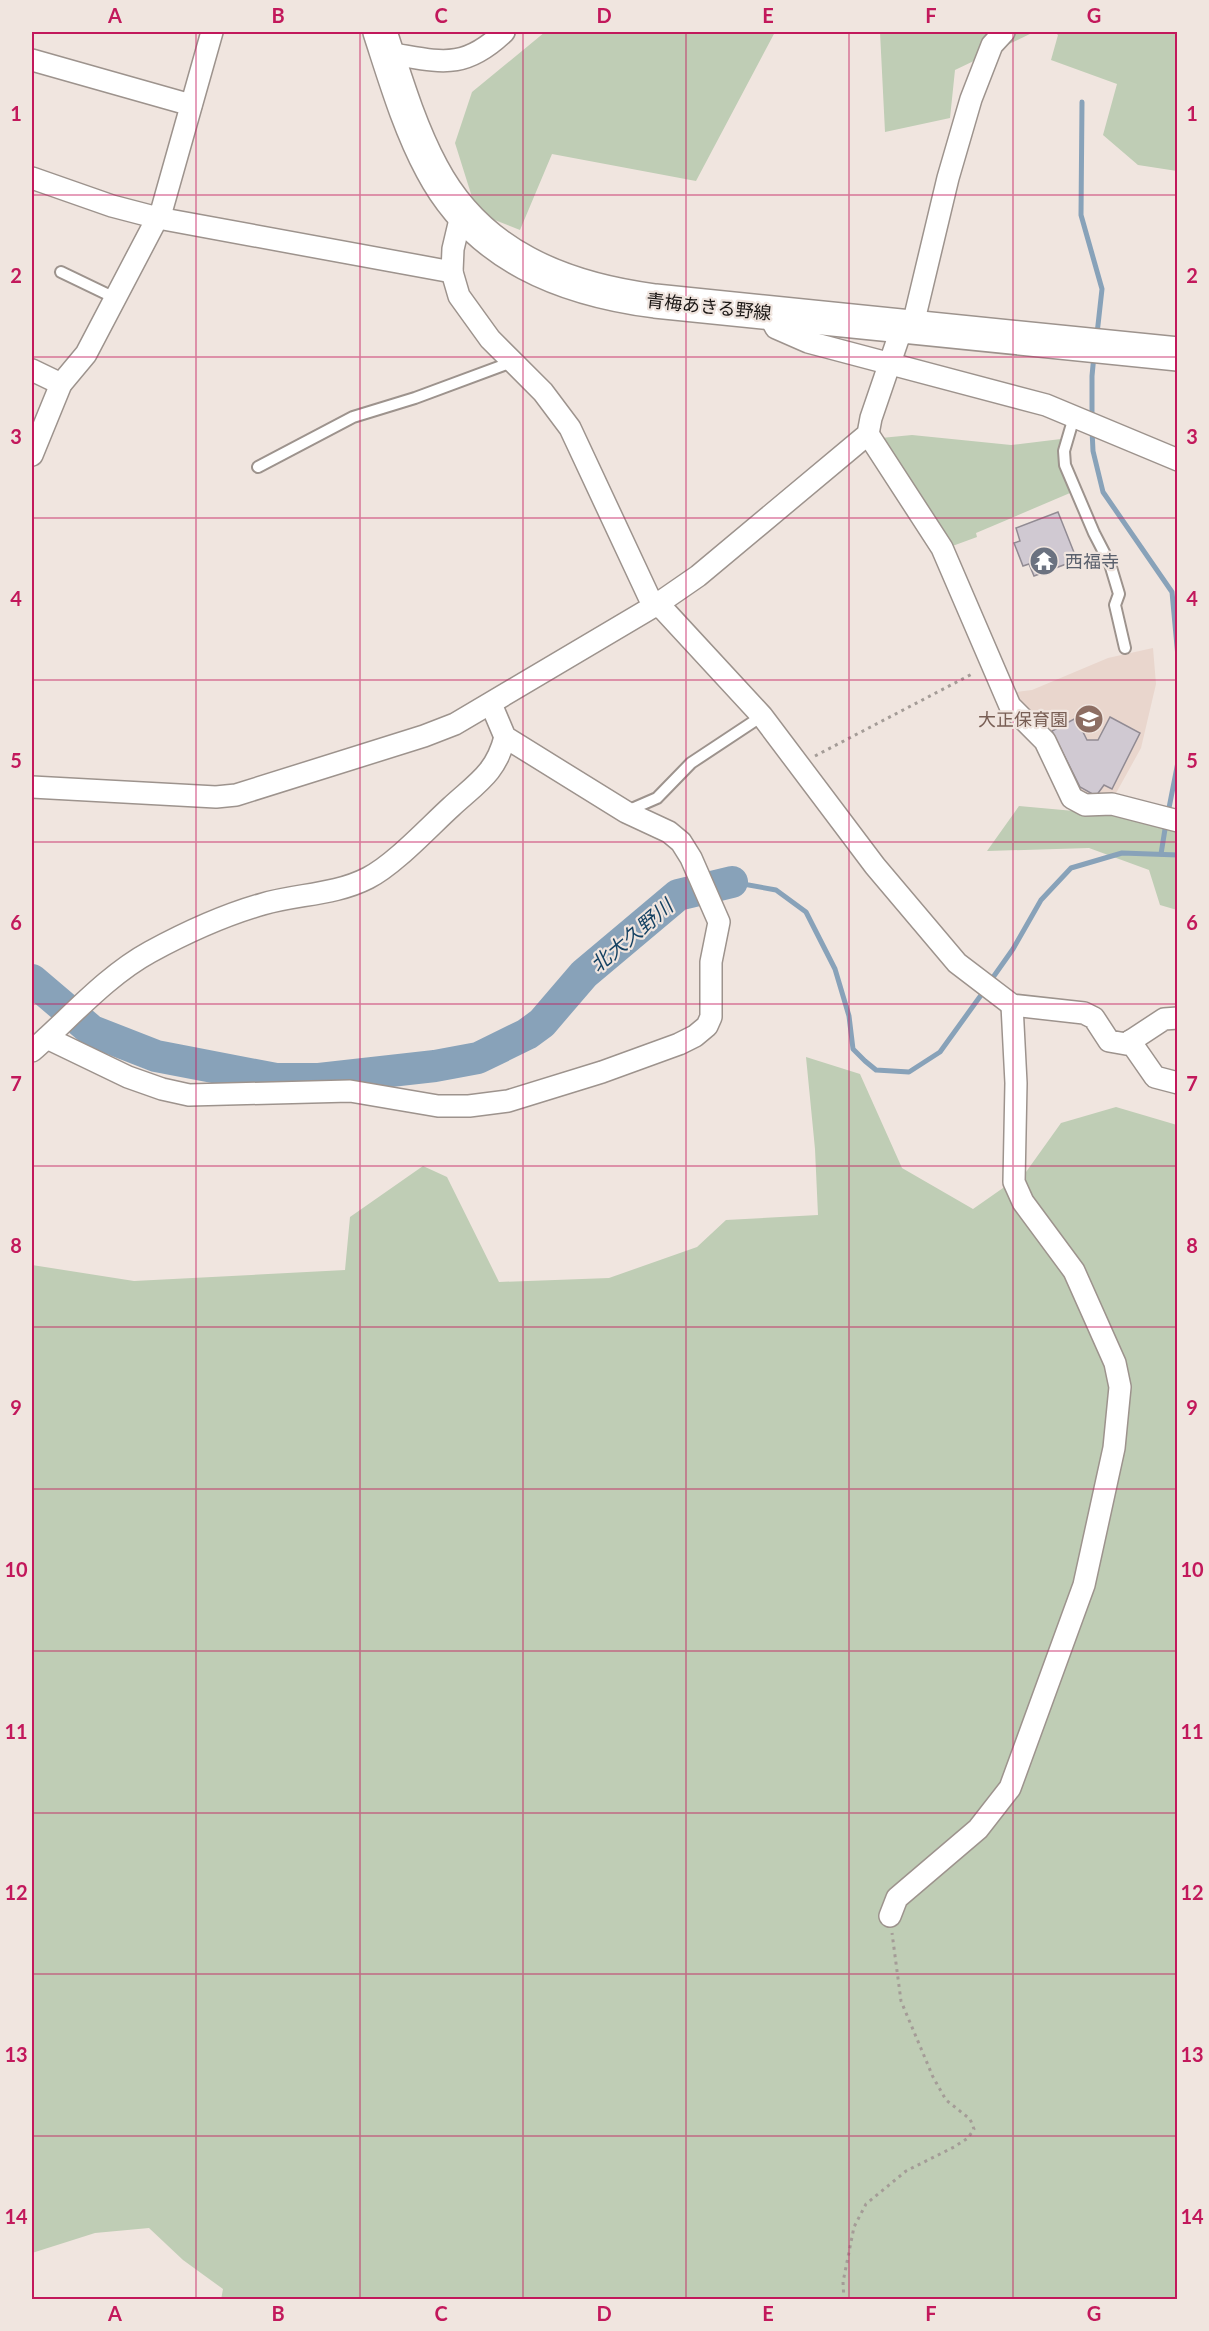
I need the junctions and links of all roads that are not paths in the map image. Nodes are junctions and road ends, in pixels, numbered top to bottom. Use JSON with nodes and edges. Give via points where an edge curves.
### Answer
{"nodes":[{"id":1,"x":212,"y":32,"type":"edge"},
{"id":2,"x":504,"y":32,"type":"edge"},
{"id":3,"x":1004,"y":32,"type":"edge"},
{"id":4,"x":384,"y":42,"type":"edge"},
{"id":5,"x":32,"y":60,"type":"edge"},
{"id":6,"x":191,"y":105,"type":"junction"},
{"id":7,"x":32,"y":178,"type":"edge"},
{"id":8,"x":462,"y":211,"type":"junction"},
{"id":9,"x":158,"y":218,"type":"junction"},
{"id":10,"x":61,"y":272,"type":"dead end"},
{"id":11,"x":452,"y":272,"type":"junction"},
{"id":12,"x":115,"y":298,"type":"junction"},
{"id":13,"x":767,"y":312,"type":"junction"},
{"id":14,"x":907,"y":326,"type":"junction"},
{"id":15,"x":1178,"y":354,"type":"edge"},
{"id":16,"x":512,"y":362,"type":"junction"},
{"id":17,"x":889,"y":364,"type":"junction"},
{"id":18,"x":32,"y":370,"type":"edge"},
{"id":19,"x":62,"y":384,"type":"junction"},
{"id":20,"x":1074,"y":417,"type":"junction"},
{"id":21,"x":868,"y":434,"type":"junction"},
{"id":22,"x":32,"y":455,"type":"edge"},
{"id":23,"x":1178,"y":460,"type":"edge"},
{"id":24,"x":258,"y":467,"type":"dead end"},
{"id":25,"x":656,"y":605,"type":"junction"},
{"id":26,"x":1125,"y":648,"type":"dead end"},
{"id":27,"x":491,"y":704,"type":"junction"},
{"id":28,"x":762,"y":716,"type":"junction"},
{"id":29,"x":505,"y":737,"type":"junction"},
{"id":30,"x":32,"y":787,"type":"edge"},
{"id":31,"x":626,"y":812,"type":"junction"},
{"id":32,"x":1177,"y":821,"type":"edge"},
{"id":33,"x":1005,"y":1000,"type":"junction"},
{"id":34,"x":1178,"y":1018,"type":"edge"},
{"id":35,"x":45,"y":1040,"type":"edge"},
{"id":36,"x":1130,"y":1041,"type":"junction"},
{"id":37,"x":1178,"y":1083,"type":"edge"},
{"id":38,"x":890,"y":1916,"type":"road end"}],
"edges":[{"from":1,"to":6,"type":"street"},
{"from":2,"to":4,"type":"street","via":[[461,60],[436,62]]},
{"from":3,"to":14,"type":"street","via":[[992,45],[971,99],[915,316]]},
{"from":4,"to":8,"type":"main road","name":"青梅あきる野線","via":[[424,153]]},
{"from":5,"to":6,"type":"street"},
{"from":6,"to":9,"type":"street"},
{"from":7,"to":9,"type":"street"},
{"from":8,"to":11,"type":"street"},
{"from":8,"to":13,"type":"main road","name":"青梅あきる野線","via":[[513,255],[566,282],[632,298]]},
{"from":9,"to":11,"type":"street"},
{"from":9,"to":12,"type":"street"},
{"from":10,"to":12,"type":"lane"},
{"from":11,"to":16,"type":"street","via":[[459,296]]},
{"from":12,"to":19,"type":"street","via":[[86,354]]},
{"from":13,"to":14,"type":"main road","name":"青梅あきる野線"},
{"from":13,"to":17,"type":"street","via":[[776,328],[788,334]]},
{"from":14,"to":15,"type":"main road","name":"青梅あきる野線"},
{"from":14,"to":17,"type":"street"},
{"from":16,"to":24,"type":"lane","via":[[353,417]]},
{"from":16,"to":25,"type":"street","via":[[543,392],[570,428]]},
{"from":17,"to":20,"type":"street","via":[[1014,395]]},
{"from":17,"to":21,"type":"street"},
{"from":18,"to":19,"type":"street"},
{"from":19,"to":22,"type":"street"},
{"from":20,"to":23,"type":"street"},
{"from":20,"to":26,"type":"lane","via":[[1064,451],[1065,465],[1110,564],[1119,594],[1115,605]]},
{"from":21,"to":25,"type":"street","via":[[698,576]]},
{"from":21,"to":32,"type":"street","via":[[942,548],[1010,706],[1045,741],[1072,798],[1085,805],[1126,806]]},
{"from":25,"to":27,"type":"street"},
{"from":25,"to":28,"type":"street"},
{"from":27,"to":29,"type":"street"},
{"from":27,"to":30,"type":"street","via":[[424,736],[236,795]]},
{"from":28,"to":31,"type":"lane","via":[[691,763],[657,798]]},
{"from":28,"to":33,"type":"street","via":[[875,866],[957,963]]},
{"from":29,"to":31,"type":"street"},
{"from":29,"to":35,"type":"street","via":[[500,756],[490,771],[370,877],[333,890],[239,912],[150,952],[120,972]]},
{"from":31,"to":35,"type":"street","via":[[669,832],[681,842],[719,922],[711,962],[711,1017],[707,1026],[679,1044],[508,1101],[438,1106],[350,1091],[189,1095],[128,1077]]},
{"from":33,"to":36,"type":"street","via":[[1084,1013],[1094,1018],[1109,1041]]},
{"from":33,"to":38,"type":"street","via":[[1016,1083],[1014,1182],[1023,1202],[1074,1271],[1115,1363],[1120,1387],[1114,1448],[1084,1585],[1010,1788],[978,1828],[897,1898]]},
{"from":34,"to":36,"type":"street","via":[[1164,1019]]},
{"from":36,"to":37,"type":"street","via":[[1155,1077]]}]}
